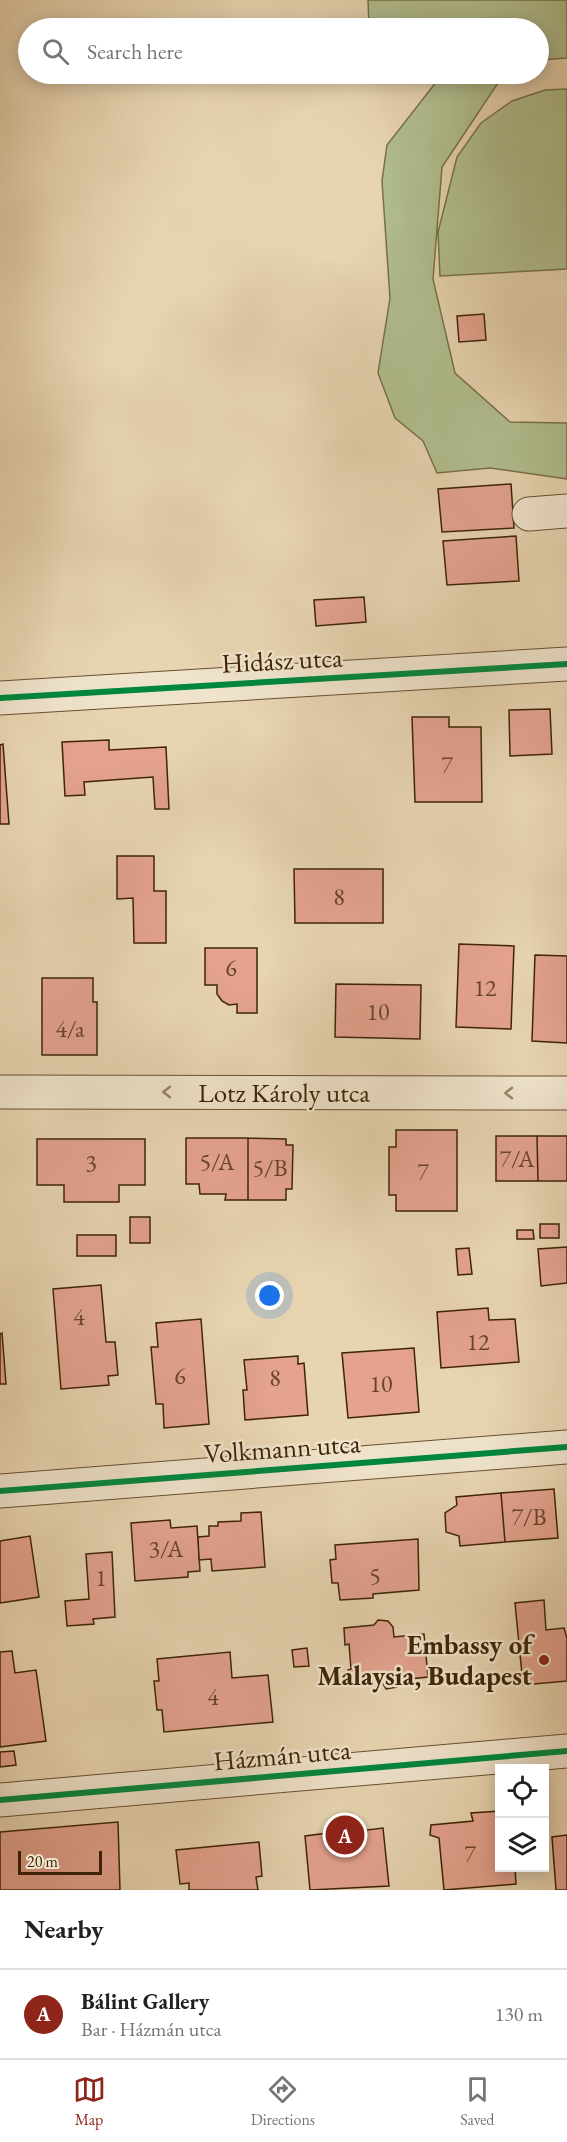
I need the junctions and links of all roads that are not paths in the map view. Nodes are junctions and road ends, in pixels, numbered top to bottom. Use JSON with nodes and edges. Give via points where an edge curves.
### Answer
{"nodes":[{"id":1,"x":567,"y":511,"type":"edge"},
{"id":2,"x":529,"y":514,"type":"dead end"},
{"id":3,"x":567,"y":664,"type":"edge"},
{"id":4,"x":0,"y":698,"type":"edge"},
{"id":5,"x":0,"y":1092,"type":"edge"},
{"id":6,"x":567,"y":1093,"type":"edge"},
{"id":7,"x":567,"y":1447,"type":"edge"},
{"id":8,"x":0,"y":1491,"type":"edge"},
{"id":9,"x":567,"y":1751,"type":"edge"},
{"id":10,"x":0,"y":1800,"type":"edge"}],
"edges":[{"from":1,"to":2,"type":"street"},
{"from":3,"to":4,"type":"street","name":"Hidász utca"},
{"from":6,"to":5,"type":"street","name":"Lotz Károly utca","one_way":true},
{"from":7,"to":8,"type":"street","name":"Volkmann utca"},
{"from":9,"to":10,"type":"street","name":"Házmán utca"}]}
